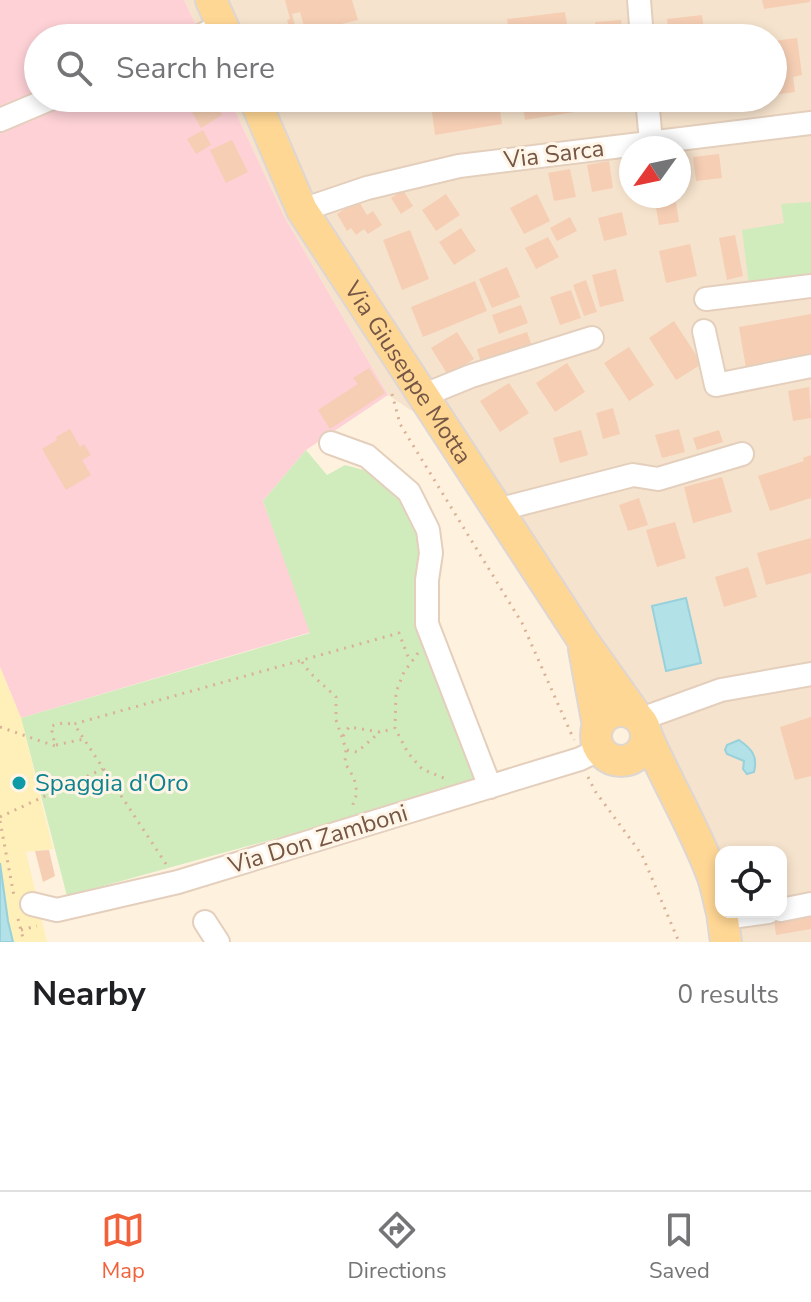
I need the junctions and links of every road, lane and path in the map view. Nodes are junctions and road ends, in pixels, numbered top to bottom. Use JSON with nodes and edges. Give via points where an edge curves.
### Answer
{"nodes":[{"id":1,"x":639,"y":0,"type":"edge"},
{"id":2,"x":641,"y":24,"type":"edge"},
{"id":3,"x":24,"y":110,"type":"edge"},
{"id":4,"x":260,"y":112,"type":"edge"},
{"id":5,"x":648,"y":112,"type":"edge"},
{"id":6,"x":0,"y":120,"type":"edge"},
{"id":7,"x":811,"y":123,"type":"edge"},
{"id":8,"x":650,"y":136,"type":"edge"},
{"id":9,"x":691,"y":137,"type":"edge"},
{"id":10,"x":619,"y":146,"type":"edge"},
{"id":11,"x":302,"y":210,"type":"junction"},
{"id":12,"x":811,"y":286,"type":"edge"},
{"id":13,"x":706,"y":299,"type":"dead end"},
{"id":14,"x":704,"y":331,"type":"dead end"},
{"id":15,"x":592,"y":338,"type":"dead end"},
{"id":16,"x":811,"y":366,"type":"edge"},
{"id":17,"x":391,"y":387,"type":"dead end"},
{"id":18,"x":422,"y":396,"type":"junction"},
{"id":19,"x":331,"y":443,"type":"dead end"},
{"id":20,"x":742,"y":454,"type":"dead end"},
{"id":21,"x":497,"y":510,"type":"junction"},
{"id":22,"x":582,"y":639,"type":"junction"},
{"id":23,"x":436,"y":644,"type":"junction"},
{"id":24,"x":302,"y":662,"type":"junction"},
{"id":25,"x":410,"y":662,"type":"junction"},
{"id":26,"x":811,"y":674,"type":"edge"},
{"id":27,"x":74,"y":724,"type":"junction"},
{"id":28,"x":643,"y":725,"type":"junction"},
{"id":29,"x":0,"y":727,"type":"edge"},
{"id":30,"x":395,"y":728,"type":"junction"},
{"id":31,"x":380,"y":732,"type":"junction"},
{"id":32,"x":343,"y":736,"type":"junction"},
{"id":33,"x":84,"y":739,"type":"junction"},
{"id":34,"x":55,"y":746,"type":"junction"},
{"id":35,"x":346,"y":749,"type":"junction"},
{"id":36,"x":599,"y":749,"type":"junction"},
{"id":37,"x":103,"y":769,"type":"junction"},
{"id":38,"x":490,"y":787,"type":"junction"},
{"id":39,"x":455,"y":798,"type":"junction"},
{"id":40,"x":681,"y":807,"type":"junction"},
{"id":41,"x":0,"y":819,"type":"edge"},
{"id":42,"x":347,"y":830,"type":"junction"},
{"id":43,"x":178,"y":882,"type":"junction"},
{"id":44,"x":20,"y":903,"type":"junction"},
{"id":45,"x":811,"y":904,"type":"edge"},
{"id":46,"x":787,"y":909,"type":"edge"},
{"id":47,"x":723,"y":920,"type":"edge"},
{"id":48,"x":205,"y":922,"type":"dead end"},
{"id":49,"x":39,"y":926,"type":"dead end"},
{"id":50,"x":21,"y":930,"type":"junction"},
{"id":51,"x":24,"y":942,"type":"edge"},
{"id":52,"x":218,"y":942,"type":"edge"},
{"id":53,"x":679,"y":942,"type":"edge"}],
"edges":[{"from":1,"to":2,"type":"street"},
{"from":3,"to":6,"type":"street"},
{"from":4,"to":11,"type":"main road","name":"Via Giuseppe Motta"},
{"from":5,"to":8,"type":"street"},
{"from":7,"to":9,"type":"street","name":"Via Sarca"},
{"from":10,"to":11,"type":"street","name":"Via Sarca","via":[[459,166]]},
{"from":11,"to":18,"type":"main road","name":"Via Giuseppe Motta"},
{"from":12,"to":13,"type":"street"},
{"from":14,"to":16,"type":"street","via":[[716,385]]},
{"from":15,"to":18,"type":"street"},
{"from":17,"to":36,"type":"path","via":[[400,424],[522,623],[570,730]]},
{"from":18,"to":21,"type":"main road","name":"Via Giuseppe Motta"},
{"from":19,"to":23,"type":"street","via":[[367,456],[409,492],[428,530],[427,624]]},
{"from":20,"to":21,"type":"street","via":[[658,479],[633,475]]},
{"from":21,"to":22,"type":"main road","name":"Via Giuseppe Motta"},
{"from":22,"to":28,"type":"main road","name":"Via Giuseppe Motta"},
{"from":22,"to":36,"type":"main road","name":"Via Giuseppe Motta"},
{"from":23,"to":25,"type":"path"},
{"from":23,"to":38,"type":"street"},
{"from":24,"to":25,"type":"path","via":[[399,633]]},
{"from":24,"to":27,"type":"path"},
{"from":24,"to":32,"type":"path","via":[[336,697],[336,720]]},
{"from":25,"to":30,"type":"path","via":[[396,692]]},
{"from":26,"to":28,"type":"street","via":[[721,690]]},
{"from":27,"to":33,"type":"path"},
{"from":27,"to":34,"type":"path","via":[[51,726]]},
{"from":28,"to":36,"type":"main road","via":[[645,745],[634,759]]},
{"from":28,"to":36,"type":"main road","via":[[628,711],[614,711],[602,719]]},
{"from":28,"to":40,"type":"main road","name":"Via Giuseppe Motta"},
{"from":29,"to":34,"type":"path"},
{"from":30,"to":31,"type":"path"},
{"from":30,"to":39,"type":"path","via":[[422,769],[449,780]]},
{"from":31,"to":32,"type":"path","via":[[349,727]]},
{"from":31,"to":35,"type":"path","via":[[357,752]]},
{"from":32,"to":35,"type":"path"},
{"from":33,"to":34,"type":"path"},
{"from":33,"to":37,"type":"path"},
{"from":35,"to":42,"type":"path","via":[[345,763],[357,793]]},
{"from":36,"to":38,"type":"street","name":"Via Don Zamboni"},
{"from":36,"to":40,"type":"main road","name":"Via Giuseppe Motta","via":[[647,777]]},
{"from":36,"to":53,"type":"path","via":[[595,791],[642,855]]},
{"from":37,"to":41,"type":"path"},
{"from":37,"to":43,"type":"path"},
{"from":38,"to":39,"type":"street","name":"Via Don Zamboni"},
{"from":39,"to":42,"type":"street","name":"Via Don Zamboni"},
{"from":40,"to":47,"type":"main road","name":"Via Giuseppe Motta","via":[[712,873]]},
{"from":41,"to":44,"type":"path"},
{"from":42,"to":43,"type":"street","name":"Via Don Zamboni"},
{"from":43,"to":44,"type":"street","name":"Via Don Zamboni","via":[[57,910]]},
{"from":44,"to":50,"type":"path"},
{"from":45,"to":46,"type":"street"},
{"from":48,"to":52,"type":"street"},
{"from":49,"to":50,"type":"path"},
{"from":50,"to":51,"type":"path"}]}
